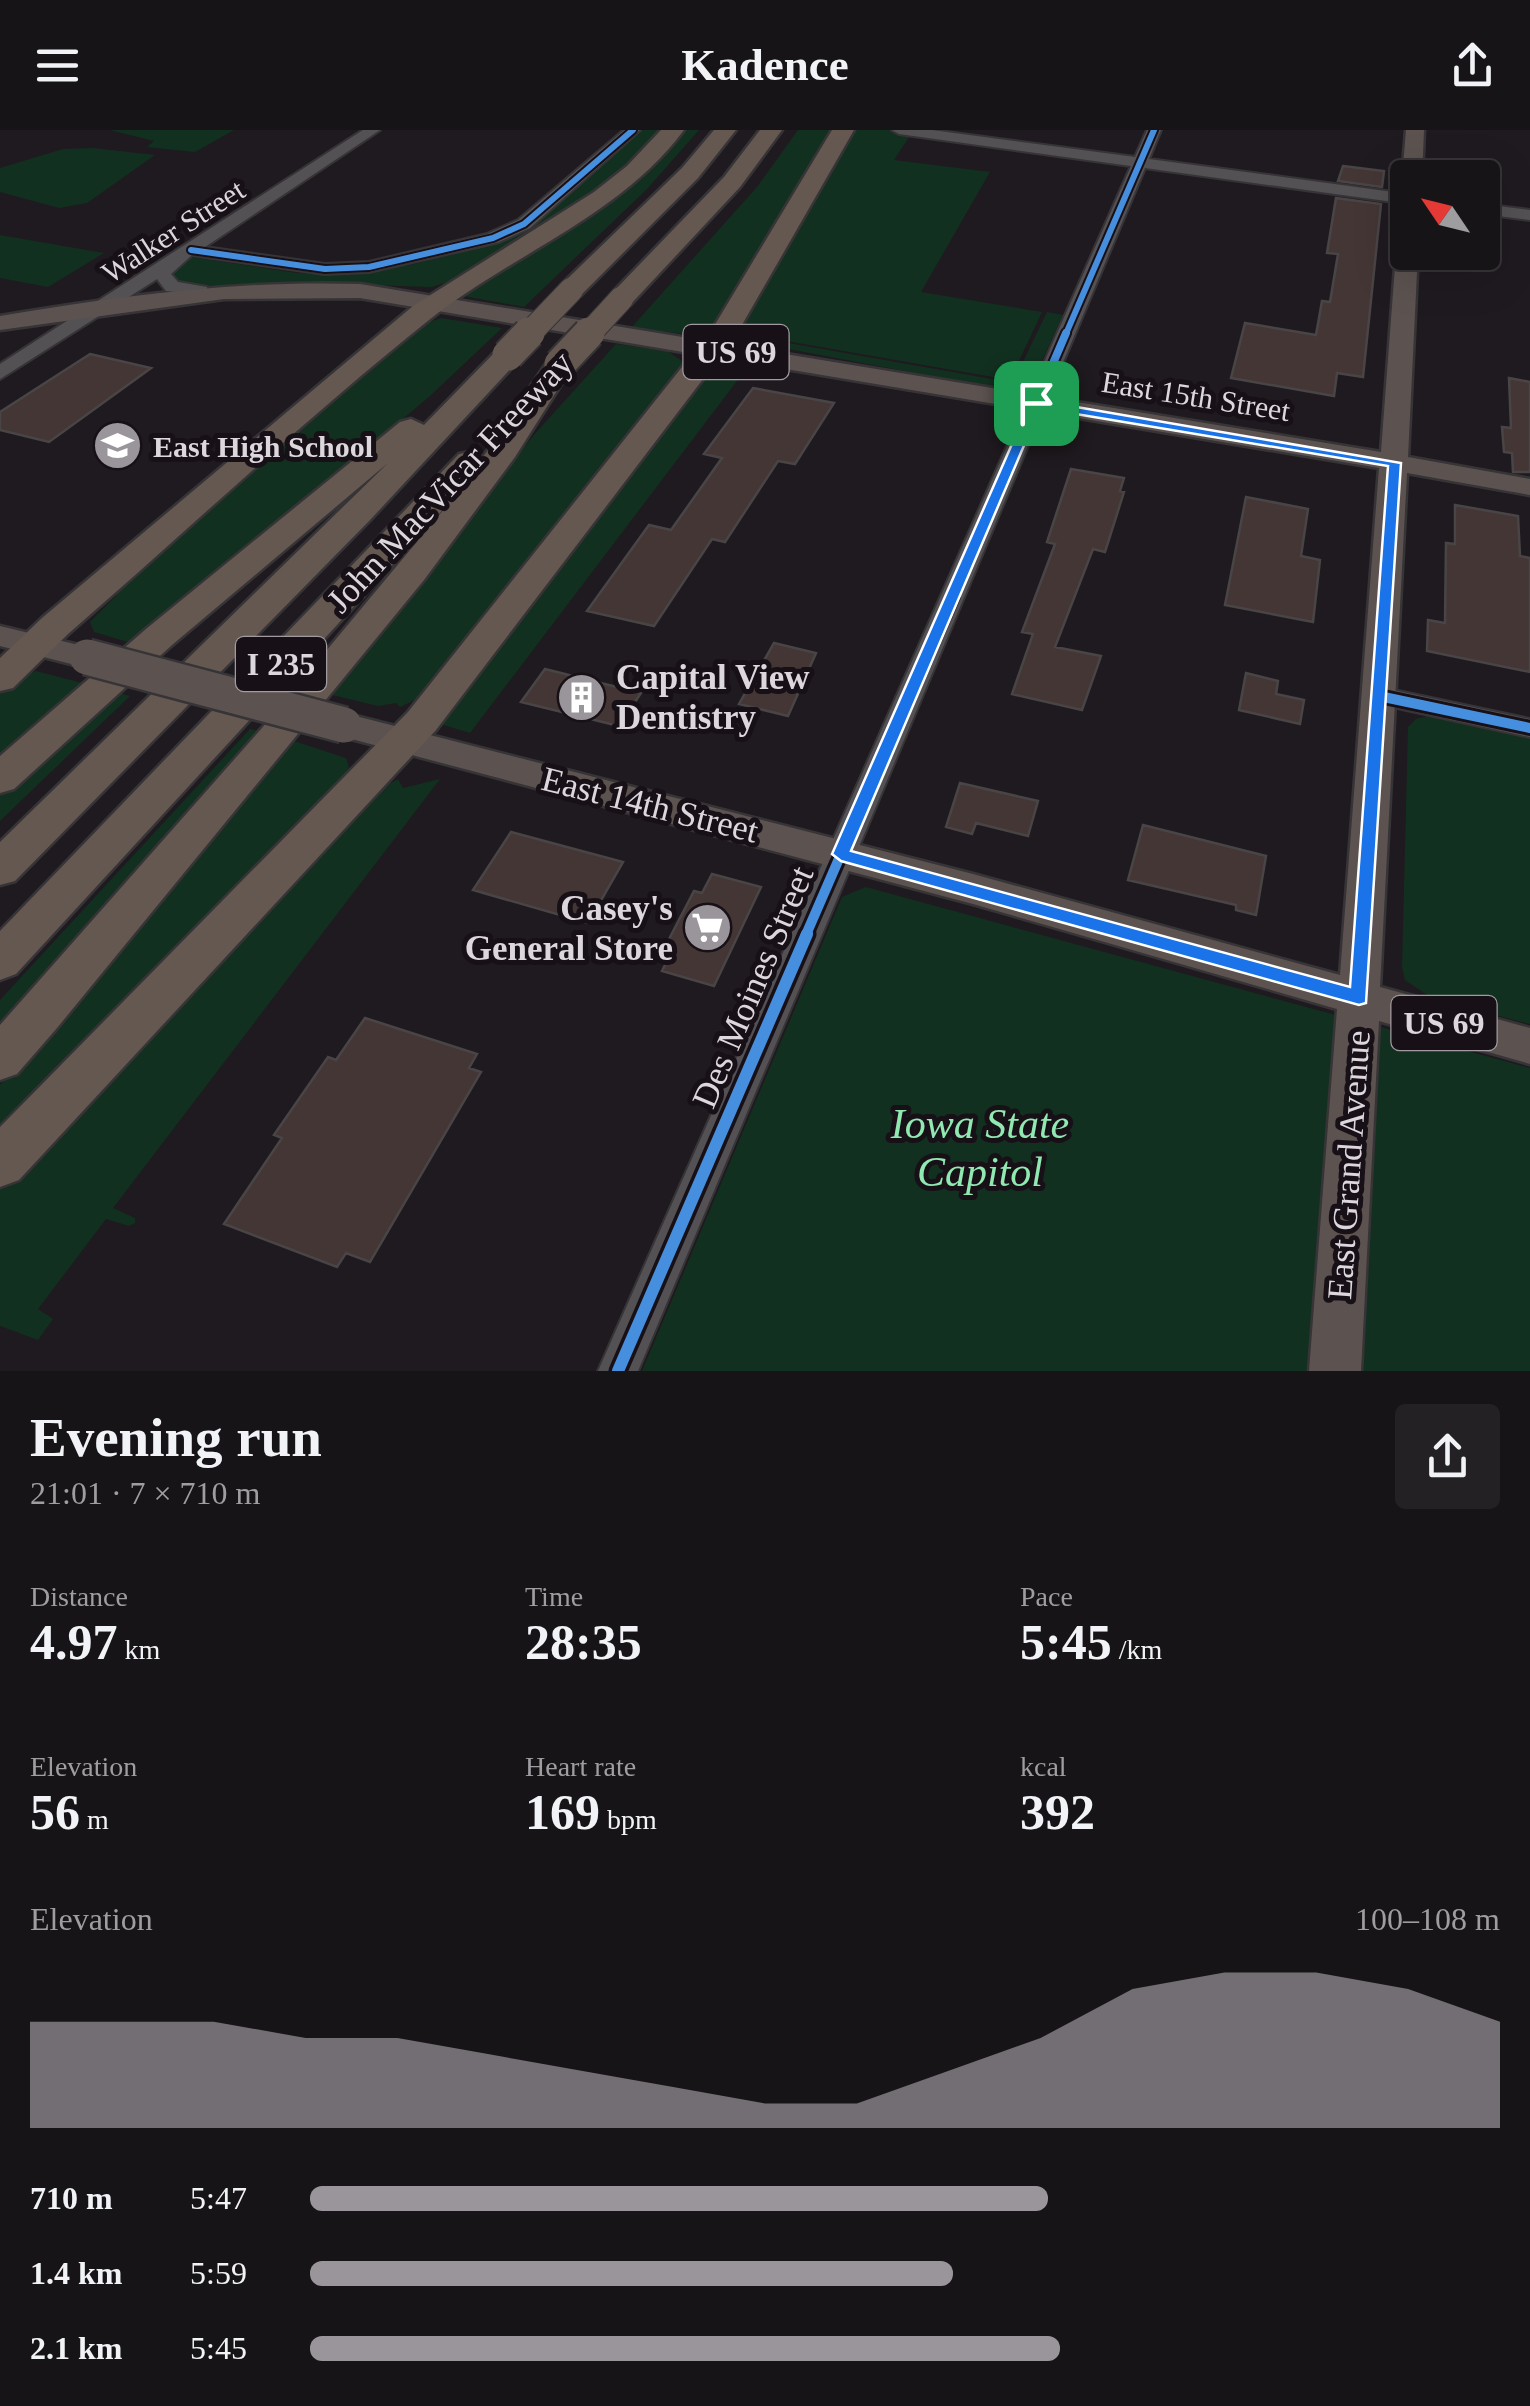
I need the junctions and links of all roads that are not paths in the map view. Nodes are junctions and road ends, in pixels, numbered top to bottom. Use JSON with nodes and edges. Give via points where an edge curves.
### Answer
{"nodes":[{"id":1,"x":373,"y":130,"type":"edge"},
{"id":2,"x":633,"y":130,"type":"edge"},
{"id":3,"x":673,"y":130,"type":"edge"},
{"id":4,"x":725,"y":130,"type":"edge"},
{"id":5,"x":772,"y":130,"type":"edge"},
{"id":6,"x":843,"y":130,"type":"edge"},
{"id":7,"x":899,"y":130,"type":"edge"},
{"id":8,"x":1154,"y":130,"type":"edge"},
{"id":9,"x":1415,"y":130,"type":"edge"},
{"id":10,"x":1413,"y":160,"type":"edge"},
{"id":11,"x":1140,"y":164,"type":"junction"},
{"id":12,"x":1390,"y":197,"type":"edge"},
{"id":13,"x":1500,"y":211,"type":"edge"},
{"id":14,"x":1530,"y":215,"type":"edge"},
{"id":15,"x":190,"y":250,"type":"junction"},
{"id":16,"x":166,"y":266,"type":"junction"},
{"id":17,"x":1406,"y":270,"type":"edge"},
{"id":18,"x":200,"y":291,"type":"junction"},
{"id":19,"x":436,"y":301,"type":"junction"},
{"id":20,"x":107,"y":304,"type":"junction"},
{"id":21,"x":0,"y":323,"type":"edge"},
{"id":22,"x":713,"y":348,"type":"junction"},
{"id":23,"x":502,"y":361,"type":"junction"},
{"id":24,"x":560,"y":364,"type":"junction"},
{"id":25,"x":0,"y":374,"type":"edge"},
{"id":26,"x":1036,"y":403,"type":"junction"},
{"id":27,"x":1394,"y":463,"type":"junction"},
{"id":28,"x":1530,"y":487,"type":"edge"},
{"id":29,"x":18,"y":640,"type":"edge"},
{"id":30,"x":0,"y":679,"type":"edge"},
{"id":31,"x":1379,"y":696,"type":"junction"},
{"id":32,"x":1530,"y":728,"type":"edge"},
{"id":33,"x":405,"y":741,"type":"junction"},
{"id":34,"x":0,"y":778,"type":"edge"},
{"id":35,"x":841,"y":854,"type":"junction"},
{"id":36,"x":0,"y":869,"type":"edge"},
{"id":37,"x":0,"y":961,"type":"edge"},
{"id":38,"x":1359,"y":997,"type":"junction"},
{"id":39,"x":1530,"y":1046,"type":"edge"},
{"id":40,"x":0,"y":1059,"type":"edge"},
{"id":41,"x":0,"y":1163,"type":"edge"},
{"id":42,"x":618,"y":1371,"type":"edge"},
{"id":43,"x":1335,"y":1371,"type":"edge"}],
"edges":[{"from":1,"to":15,"type":"street","name":"Walker Street"},
{"from":2,"to":15,"type":"street","via":[[524,224],[493,238],[369,267],[325,269]]},
{"from":3,"to":19,"type":"highway","via":[[602,197]]},
{"from":4,"to":23,"type":"highway","name":"John MacVicar Freeway","number":"I 235","bridge":true},
{"from":5,"to":24,"type":"highway","name":"John MacVicar Freeway","number":"I 235","bridge":true,"via":[[732,182]]},
{"from":6,"to":22,"type":"highway"},
{"from":7,"to":11,"type":"street"},
{"from":8,"to":11,"type":"street","name":"Des Moines Street"},
{"from":9,"to":10,"type":"main road"},
{"from":11,"to":12,"type":"street"},
{"from":11,"to":26,"type":"street","name":"Des Moines Street"},
{"from":13,"to":14,"type":"street"},
{"from":15,"to":16,"type":"street","name":"Walker Street"},
{"from":16,"to":18,"type":"street","via":[[162,274],[172,286]]},
{"from":16,"to":20,"type":"street","name":"Walker Street"},
{"from":17,"to":27,"type":"main road","name":"East Grand Avenue"},
{"from":18,"to":19,"type":"main road","number":"US 69","via":[[290,287]]},
{"from":18,"to":20,"type":"main road","number":"US 69"},
{"from":19,"to":22,"type":"main road","name":"East 15th Street","number":"US 69"},
{"from":19,"to":29,"type":"highway"},
{"from":20,"to":21,"type":"main road","number":"US 69"},
{"from":20,"to":25,"type":"street","name":"Walker Street"},
{"from":22,"to":26,"type":"main road","name":"East 15th Street","number":"US 69"},
{"from":22,"to":33,"type":"highway"},
{"from":23,"to":34,"type":"highway","via":[[369,460]]},
{"from":23,"to":36,"type":"highway","name":"John MacVicar Freeway","number":"I 235","via":[[358,514]]},
{"from":24,"to":37,"type":"highway","name":"John MacVicar Freeway","number":"I 235"},
{"from":24,"to":40,"type":"highway","via":[[501,459],[410,576]]},
{"from":26,"to":27,"type":"main road","name":"East 15th Street","number":"US 69"},
{"from":26,"to":35,"type":"street","name":"Des Moines Street"},
{"from":27,"to":28,"type":"main road","name":"East 15th Street","number":"US 69"},
{"from":27,"to":31,"type":"main road","name":"East Grand Avenue"},
{"from":29,"to":30,"type":"highway"},
{"from":29,"to":33,"type":"main road","name":"East 14th Street","number":"US 69","bridge":true},
{"from":31,"to":32,"type":"street"},
{"from":31,"to":38,"type":"main road","name":"East Grand Avenue"},
{"from":33,"to":35,"type":"main road","name":"East 14th Street","number":"US 69"},
{"from":33,"to":41,"type":"highway"},
{"from":35,"to":38,"type":"main road","name":"East 14th Street","number":"US 69"},
{"from":35,"to":42,"type":"street","name":"Des Moines Street"},
{"from":38,"to":39,"type":"main road","name":"East 14th Street","number":"US 69"},
{"from":38,"to":43,"type":"main road","name":"East Grand Avenue"}]}
